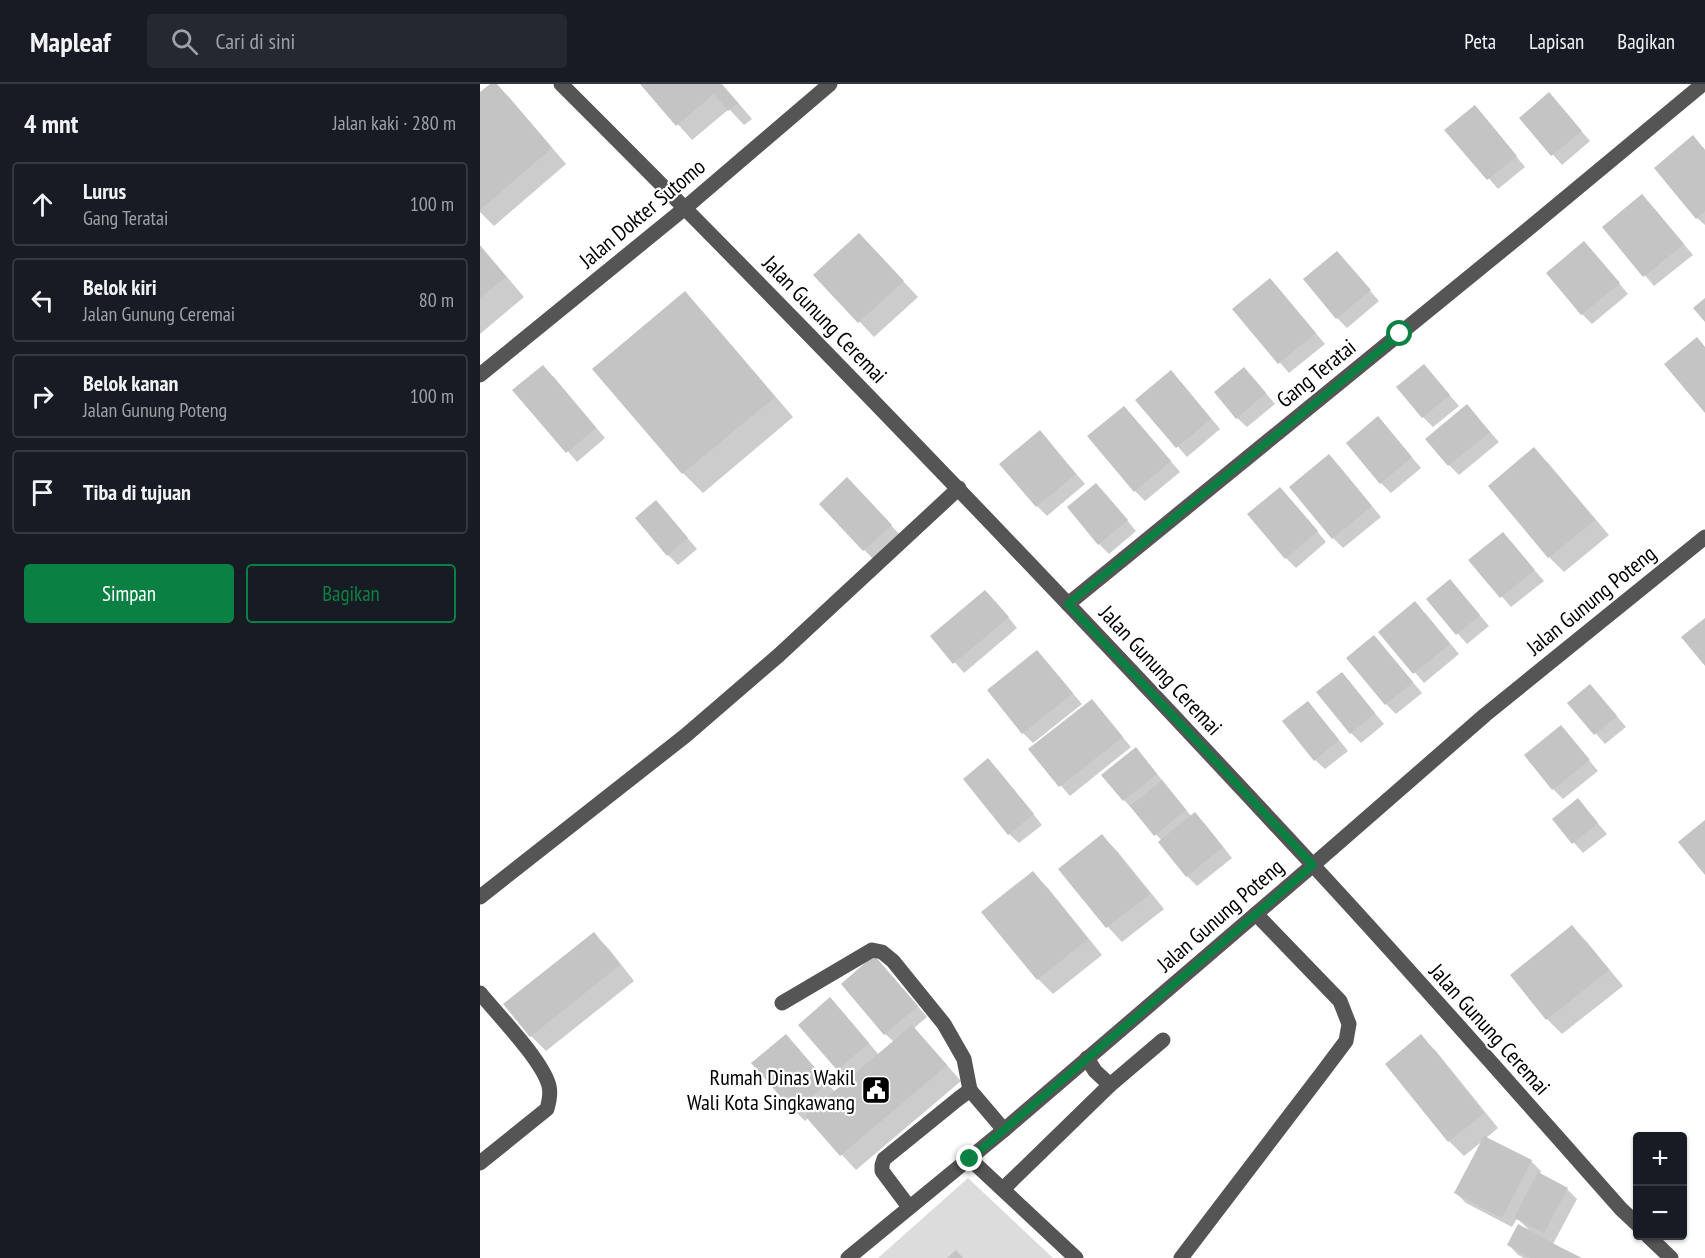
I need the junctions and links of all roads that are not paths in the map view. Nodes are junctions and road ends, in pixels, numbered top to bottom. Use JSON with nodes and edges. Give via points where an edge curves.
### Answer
{"nodes":[{"id":1,"x":561,"y":84,"type":"edge"},
{"id":2,"x":830,"y":84,"type":"edge"},
{"id":3,"x":1703,"y":84,"type":"edge"},
{"id":4,"x":685,"y":207,"type":"junction"},
{"id":5,"x":480,"y":375,"type":"edge"},
{"id":6,"x":959,"y":488,"type":"junction"},
{"id":7,"x":1705,"y":537,"type":"edge"},
{"id":8,"x":1068,"y":604,"type":"junction"},
{"id":9,"x":1313,"y":865,"type":"junction"},
{"id":10,"x":480,"y":897,"type":"edge"},
{"id":11,"x":1256,"y":914,"type":"junction"},
{"id":12,"x":480,"y":993,"type":"edge"},
{"id":13,"x":782,"y":1003,"type":"dead end"},
{"id":14,"x":1162,"y":1040,"type":"dead end"},
{"id":15,"x":1087,"y":1058,"type":"junction"},
{"id":16,"x":1110,"y":1085,"type":"junction"},
{"id":17,"x":970,"y":1090,"type":"junction"},
{"id":18,"x":1004,"y":1130,"type":"junction"},
{"id":19,"x":970,"y":1159,"type":"junction"},
{"id":20,"x":480,"y":1163,"type":"edge"},
{"id":21,"x":1003,"y":1189,"type":"junction"},
{"id":22,"x":909,"y":1207,"type":"junction"},
{"id":23,"x":1633,"y":1220,"type":"edge"},
{"id":24,"x":1652,"y":1240,"type":"edge"},
{"id":25,"x":848,"y":1258,"type":"edge"},
{"id":26,"x":1077,"y":1258,"type":"edge"},
{"id":27,"x":1181,"y":1258,"type":"edge"},
{"id":28,"x":1671,"y":1258,"type":"edge"}],
"edges":[{"from":1,"to":4,"type":"street","name":"Jalan Gunung Ceremai"},
{"from":2,"to":4,"type":"street","name":"Jalan Dokter Sutomo"},
{"from":3,"to":8,"type":"street","name":"Gang Teratai"},
{"from":4,"to":5,"type":"street","name":"Jalan Dokter Sutomo"},
{"from":4,"to":6,"type":"street","name":"Jalan Gunung Ceremai"},
{"from":6,"to":8,"type":"street","name":"Jalan Gunung Ceremai"},
{"from":6,"to":10,"type":"street","via":[[779,655],[685,736]]},
{"from":7,"to":9,"type":"street","name":"Jalan Gunung Poteng","via":[[1485,715]]},
{"from":8,"to":9,"type":"street","name":"Jalan Gunung Ceremai"},
{"from":9,"to":11,"type":"street","name":"Jalan Gunung Poteng"},
{"from":9,"to":23,"type":"street","name":"Jalan Gunung Ceremai"},
{"from":11,"to":15,"type":"street","name":"Jalan Gunung Poteng"},
{"from":11,"to":27,"type":"street","via":[[1340,1001],[1349,1024],[1346,1041]]},
{"from":12,"to":20,"type":"street","via":[[543,1071],[550,1099],[547,1109]]},
{"from":13,"to":17,"type":"street","via":[[872,950],[882,952],[944,1024],[964,1059]]},
{"from":14,"to":16,"type":"street"},
{"from":15,"to":16,"type":"street"},
{"from":15,"to":18,"type":"street","name":"Jalan Gunung Poteng"},
{"from":16,"to":21,"type":"street"},
{"from":17,"to":18,"type":"street"},
{"from":17,"to":22,"type":"street","via":[[884,1160],[882,1171]]},
{"from":18,"to":19,"type":"street","name":"Jalan Gunung Poteng"},
{"from":19,"to":21,"type":"street"},
{"from":19,"to":22,"type":"street","name":"Jalan Gunung Poteng"},
{"from":21,"to":26,"type":"street"},
{"from":22,"to":25,"type":"street","name":"Jalan Gunung Poteng"},
{"from":24,"to":28,"type":"street"}]}
